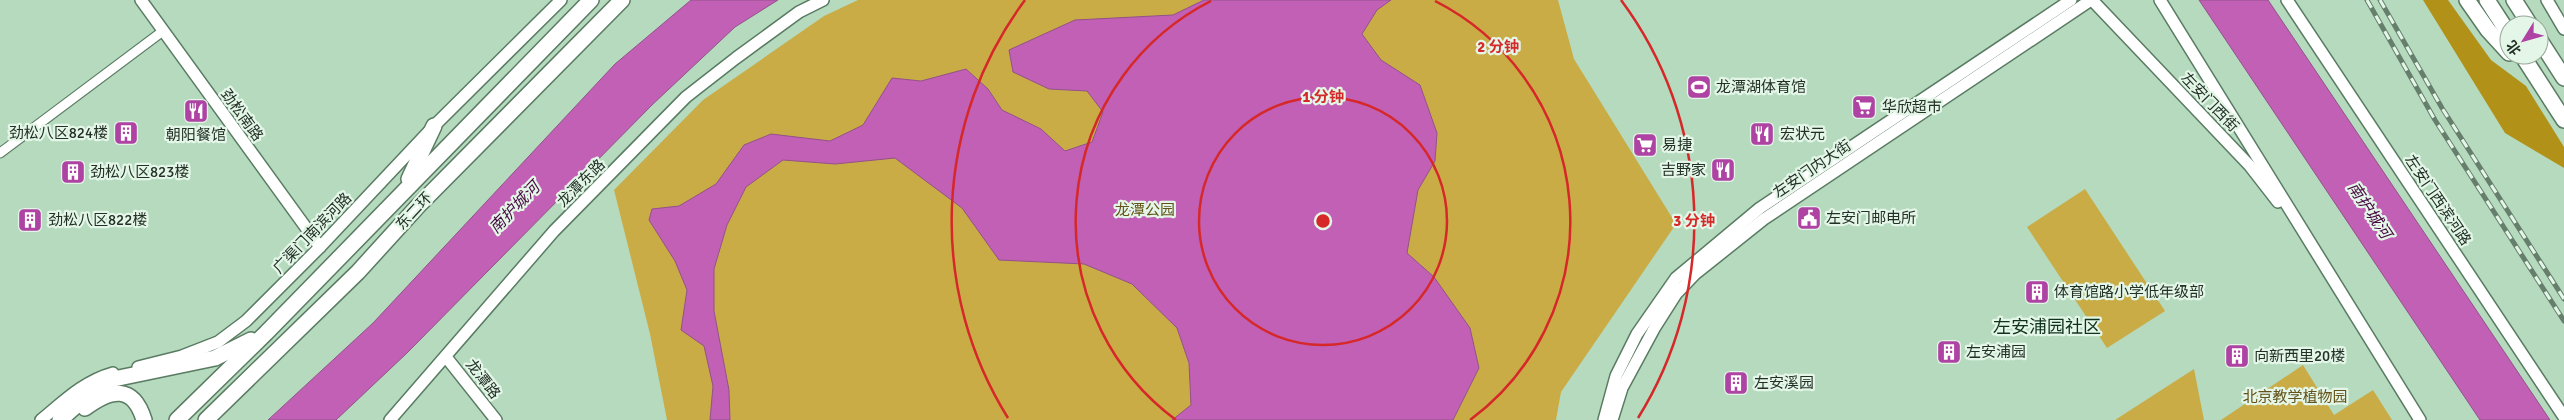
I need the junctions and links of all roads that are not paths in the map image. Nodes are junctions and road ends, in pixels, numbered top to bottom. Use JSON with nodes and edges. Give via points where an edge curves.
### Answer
{"nodes":[{"id":1,"x":141,"y":0,"type":"edge"},
{"id":2,"x":561,"y":0,"type":"edge"},
{"id":3,"x":591,"y":0,"type":"edge"},
{"id":4,"x":622,"y":0,"type":"edge"},
{"id":5,"x":822,"y":0,"type":"edge"},
{"id":6,"x":2071,"y":0,"type":"edge"},
{"id":7,"x":2091,"y":0,"type":"edge"},
{"id":8,"x":2160,"y":0,"type":"edge"},
{"id":9,"x":2287,"y":0,"type":"edge"},
{"id":10,"x":2467,"y":0,"type":"edge"},
{"id":11,"x":2487,"y":0,"type":"edge"},
{"id":12,"x":2514,"y":0,"type":"edge"},
{"id":13,"x":2549,"y":0,"type":"edge"},
{"id":14,"x":2524,"y":15,"type":"edge"},
{"id":15,"x":2499,"y":19,"type":"edge"},
{"id":16,"x":2563,"y":26,"type":"edge"},
{"id":17,"x":163,"y":30,"type":"junction"},
{"id":18,"x":2499,"y":42,"type":"edge"},
{"id":19,"x":2549,"y":55,"type":"edge"},
{"id":20,"x":2521,"y":65,"type":"edge"},
{"id":21,"x":2529,"y":65,"type":"edge"},
{"id":22,"x":2564,"y":78,"type":"edge"},
{"id":23,"x":2545,"y":90,"type":"junction"},
{"id":24,"x":2564,"y":120,"type":"edge"},
{"id":25,"x":434,"y":126,"type":"junction"},
{"id":26,"x":0,"y":153,"type":"edge"},
{"id":27,"x":403,"y":190,"type":"junction"},
{"id":28,"x":2301,"y":230,"type":"junction"},
{"id":29,"x":320,"y":247,"type":"junction"},
{"id":30,"x":266,"y":333,"type":"junction"},
{"id":31,"x":446,"y":357,"type":"junction"},
{"id":32,"x":210,"y":417,"type":"edge"},
{"id":33,"x":2564,"y":417,"type":"edge"},
{"id":34,"x":41,"y":420,"type":"edge"},
{"id":35,"x":60,"y":420,"type":"edge"},
{"id":36,"x":70,"y":420,"type":"edge"},
{"id":37,"x":144,"y":420,"type":"edge"},
{"id":38,"x":177,"y":420,"type":"edge"},
{"id":39,"x":390,"y":420,"type":"edge"},
{"id":40,"x":496,"y":420,"type":"edge"},
{"id":41,"x":1604,"y":420,"type":"edge"},
{"id":42,"x":1612,"y":420,"type":"edge"},
{"id":43,"x":2420,"y":420,"type":"edge"}],
"edges":[{"from":1,"to":17,"type":"street","name":"劲松南路"},
{"from":2,"to":25,"type":"street","name":"广渠门南滨河路"},
{"from":3,"to":27,"type":"highway","name":"东二环"},
{"from":4,"to":32,"type":"highway","name":"东二环","via":[[418,206],[358,272]]},
{"from":5,"to":31,"type":"street","name":"龙潭东路","via":[[799,12],[686,97],[554,231]]},
{"from":6,"to":41,"type":"street","name":"左安门内大街","via":[[1760,208],[1693,263],[1671,284],[1637,334],[1616,376]]},
{"from":7,"to":28,"type":"street","name":"左安门西街","via":[[2250,166]]},
{"from":7,"to":42,"type":"street","name":"左安门内大街","via":[[1772,214],[1695,274],[1676,294],[1655,327],[1622,388]]},
{"from":8,"to":28,"type":"street","name":"左安门西街","via":[[2258,154]]},
{"from":9,"to":33,"type":"street","name":"左安门西滨河路"},
{"from":10,"to":18,"type":"highway"},
{"from":11,"to":15,"type":"highway"},
{"from":12,"to":14,"type":"highway"},
{"from":13,"to":16,"type":"street"},
{"from":17,"to":26,"type":"street"},
{"from":17,"to":29,"type":"street","name":"劲松南路"},
{"from":19,"to":22,"type":"highway"},
{"from":20,"to":23,"type":"highway"},
{"from":21,"to":23,"type":"highway"},
{"from":23,"to":24,"type":"highway"},
{"from":25,"to":27,"type":"highway"},
{"from":25,"to":29,"type":"street","name":"广渠门南滨河路"},
{"from":27,"to":30,"type":"highway","name":"东二环"},
{"from":28,"to":43,"type":"street","name":"左安门西街"},
{"from":29,"to":34,"type":"street","name":"广渠门南滨河路","via":[[246,321],[218,342],[182,356],[97,378],[72,393]]},
{"from":30,"to":35,"type":"highway","via":[[215,358],[109,380]]},
{"from":30,"to":38,"type":"highway","name":"东二环"},
{"from":31,"to":39,"type":"street","name":"龙潭东路"},
{"from":31,"to":40,"type":"street","name":"龙潭路"},
{"from":36,"to":37,"type":"highway","via":[[98,398],[114,394],[126,394],[139,405]]}]}
